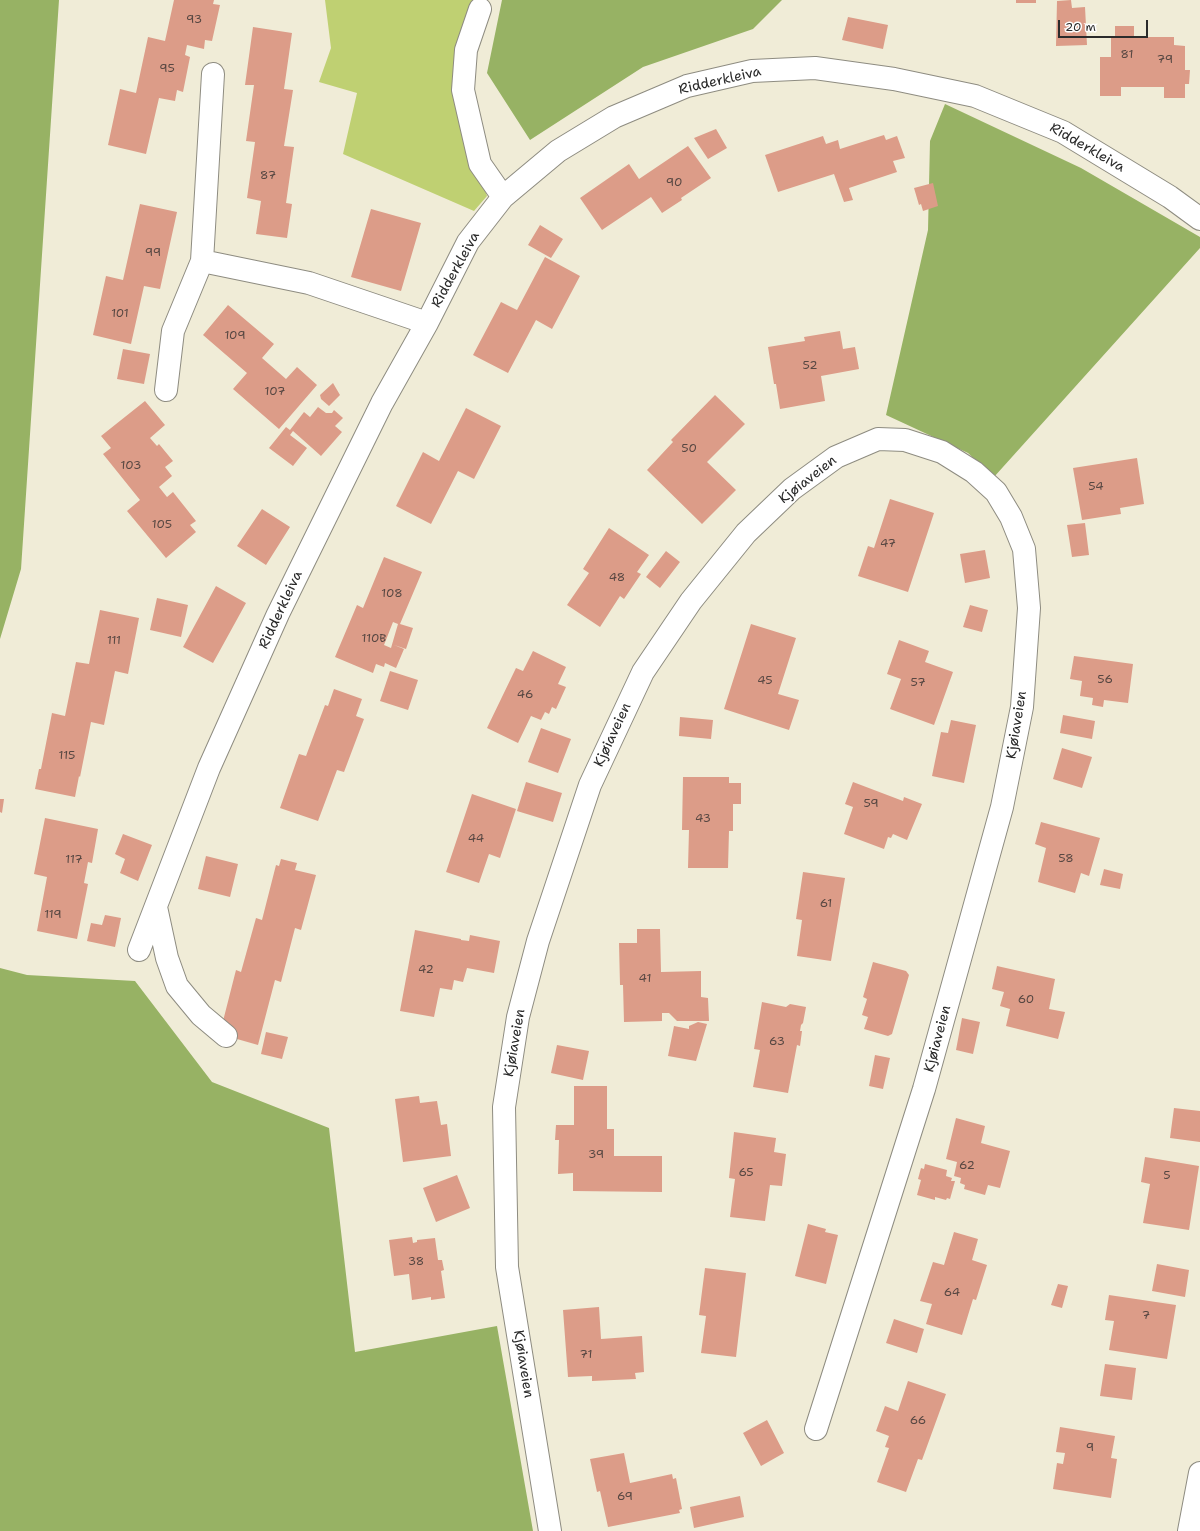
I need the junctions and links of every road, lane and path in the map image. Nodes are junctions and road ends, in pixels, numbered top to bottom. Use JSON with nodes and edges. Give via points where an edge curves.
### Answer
{"nodes":[{"id":1,"x":480,"y":9,"type":"dead end"},
{"id":2,"x":213,"y":74,"type":"dead end"},
{"id":3,"x":503,"y":197,"type":"junction"},
{"id":4,"x":1200,"y":219,"type":"edge"},
{"id":5,"x":202,"y":261,"type":"junction"},
{"id":6,"x":427,"y":323,"type":"junction"},
{"id":7,"x":166,"y":390,"type":"dead end"},
{"id":8,"x":156,"y":906,"type":"junction"},
{"id":9,"x":139,"y":950,"type":"dead end"},
{"id":10,"x":226,"y":1036,"type":"dead end"},
{"id":11,"x":816,"y":1429,"type":"dead end"},
{"id":12,"x":1200,"y":1473,"type":"edge"},
{"id":13,"x":550,"y":1531,"type":"edge"},
{"id":14,"x":1189,"y":1531,"type":"edge"}],
"edges":[{"from":1,"to":3,"type":"street","via":[[466,50],[464,90],[480,164]]},
{"from":2,"to":5,"type":"street"},
{"from":3,"to":4,"type":"street","name":"Ridderkleiva","via":[[558,151],[608,121],[687,86],[752,71],[815,68],[894,78],[975,96],[1064,132]]},
{"from":3,"to":6,"type":"street","name":"Ridderkleiva","via":[[468,242]]},
{"from":5,"to":6,"type":"street","name":"Ridderkleiva","via":[[309,282]]},
{"from":5,"to":7,"type":"street","via":[[173,331]]},
{"from":6,"to":8,"type":"street","name":"Ridderkleiva","via":[[382,403],[278,614],[209,768]]},
{"from":8,"to":9,"type":"street","name":"Ridderkleiva"},
{"from":8,"to":10,"type":"street","via":[[167,958],[177,986],[201,1015]]},
{"from":11,"to":13,"type":"street","name":"Kjøiaveien","via":[[924,1089],[1002,807],[1022,707],[1029,608],[1024,549],[1011,517],[996,492],[974,472],[942,452],[905,440],[878,439],[836,457],[792,489],[746,533],[691,601],[643,672],[590,785],[541,933],[518,1017],[504,1107],[508,1267]]},
{"from":12,"to":14,"type":"street"}]}
